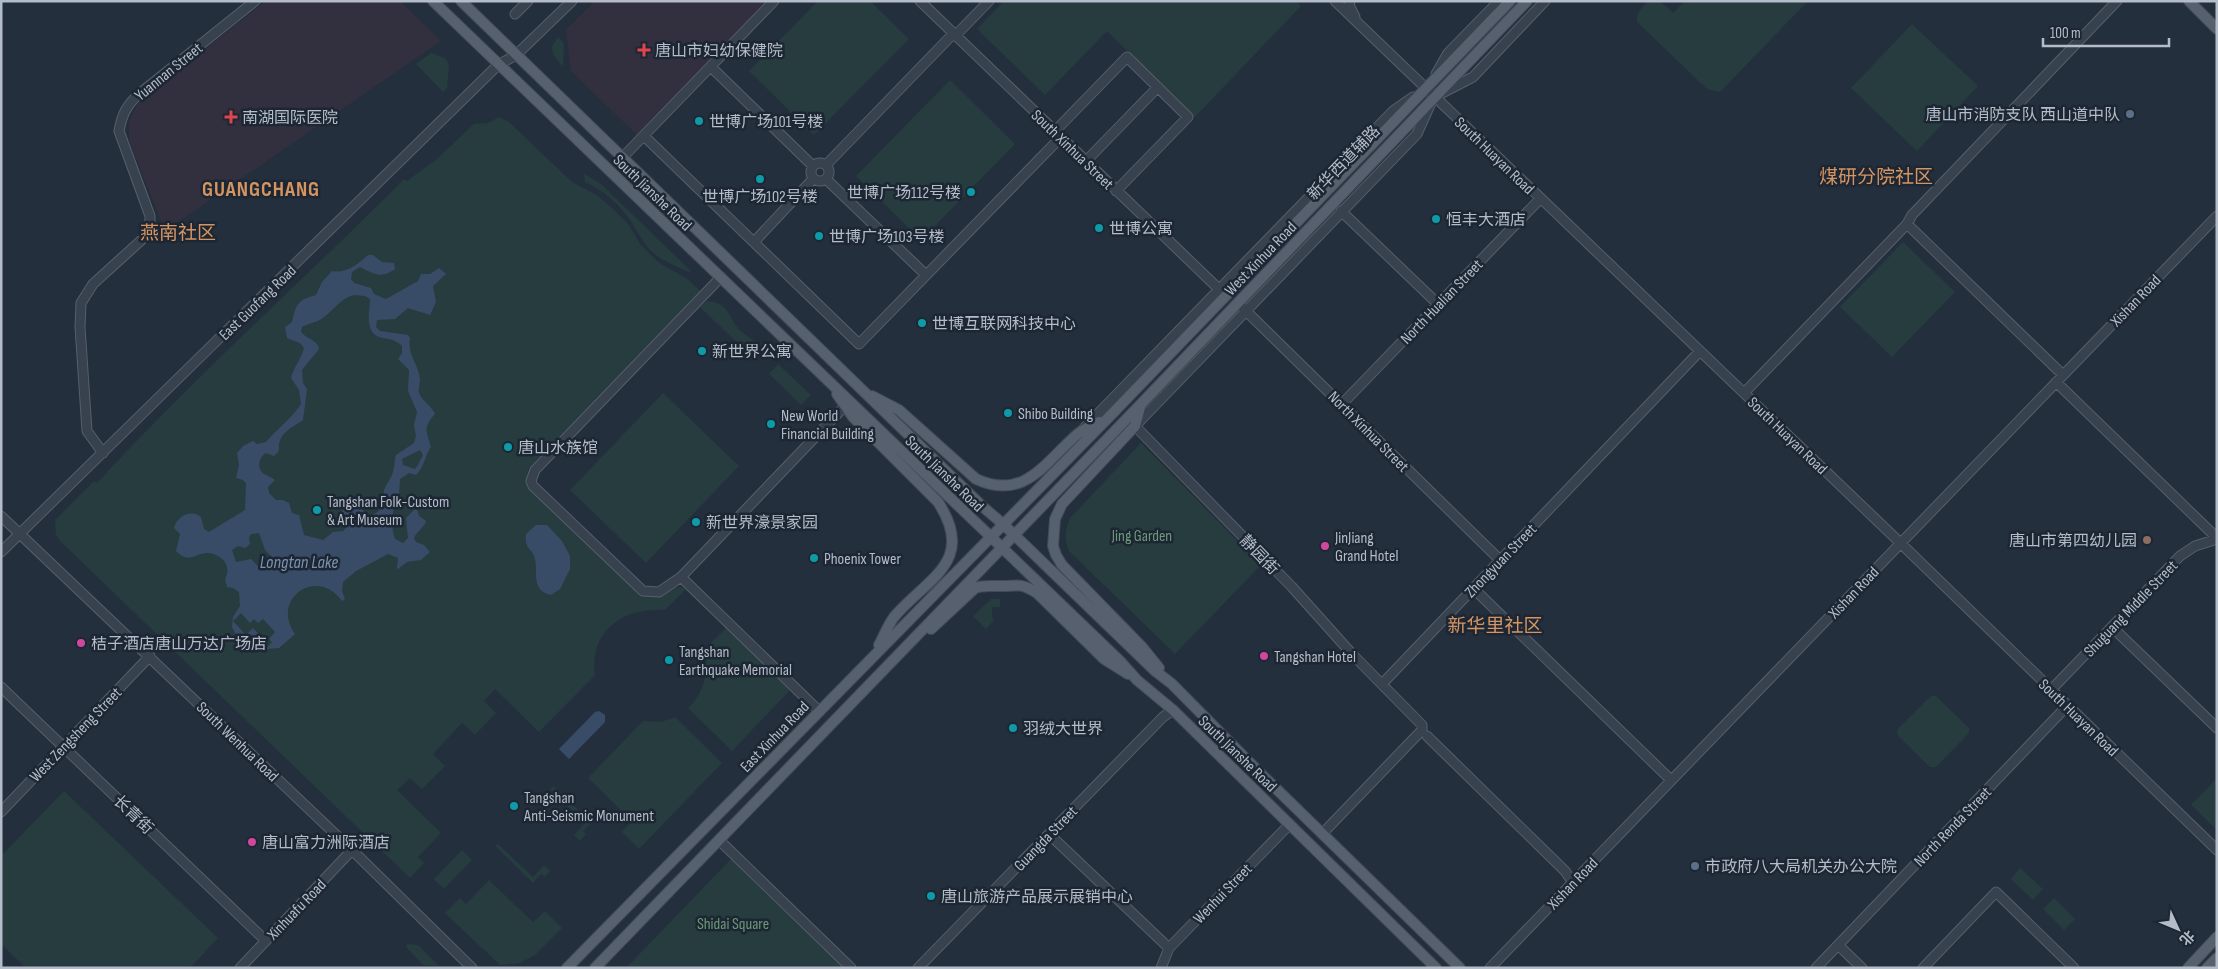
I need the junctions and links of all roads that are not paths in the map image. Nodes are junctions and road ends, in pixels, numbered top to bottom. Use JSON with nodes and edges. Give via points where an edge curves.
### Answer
{"nodes":[{"id":1,"x":255,"y":1,"type":"edge"},
{"id":2,"x":433,"y":1,"type":"edge"},
{"id":3,"x":461,"y":1,"type":"edge"},
{"id":4,"x":528,"y":1,"type":"edge"},
{"id":5,"x":572,"y":1,"type":"edge"},
{"id":6,"x":774,"y":1,"type":"edge"},
{"id":7,"x":920,"y":1,"type":"edge"},
{"id":8,"x":989,"y":1,"type":"edge"},
{"id":9,"x":1335,"y":1,"type":"edge"},
{"id":10,"x":1350,"y":1,"type":"edge"},
{"id":11,"x":1499,"y":1,"type":"edge"},
{"id":12,"x":1510,"y":1,"type":"edge"},
{"id":13,"x":1527,"y":1,"type":"edge"},
{"id":14,"x":1545,"y":1,"type":"edge"},
{"id":15,"x":2117,"y":1,"type":"edge"},
{"id":16,"x":2189,"y":1,"type":"edge"},
{"id":17,"x":515,"y":14,"type":"dead end"},
{"id":18,"x":1357,"y":22,"type":"junction"},
{"id":19,"x":2217,"y":29,"type":"edge"},
{"id":20,"x":954,"y":35,"type":"junction"},
{"id":21,"x":516,"y":55,"type":"junction"},
{"id":22,"x":498,"y":65,"type":"junction"},
{"id":23,"x":711,"y":67,"type":"junction"},
{"id":24,"x":1158,"y":87,"type":"junction"},
{"id":25,"x":1431,"y":92,"type":"junction"},
{"id":26,"x":1058,"y":134,"type":"junction"},
{"id":27,"x":644,"y":136,"type":"junction"},
{"id":28,"x":622,"y":158,"type":"junction"},
{"id":29,"x":1086,"y":161,"type":"junction"},
{"id":30,"x":826,"y":165,"type":"junction"},
{"id":31,"x":813,"y":166,"type":"junction"},
{"id":32,"x":813,"y":179,"type":"junction"},
{"id":33,"x":826,"y":179,"type":"junction"},
{"id":34,"x":1116,"y":191,"type":"junction"},
{"id":35,"x":1540,"y":199,"type":"junction"},
{"id":36,"x":1341,"y":211,"type":"junction"},
{"id":37,"x":2217,"y":216,"type":"edge"},
{"id":38,"x":1907,"y":224,"type":"junction"},
{"id":39,"x":754,"y":242,"type":"junction"},
{"id":40,"x":926,"y":276,"type":"junction"},
{"id":41,"x":720,"y":277,"type":"junction"},
{"id":42,"x":1222,"y":293,"type":"junction"},
{"id":43,"x":1237,"y":303,"type":"junction"},
{"id":44,"x":1438,"y":304,"type":"junction"},
{"id":45,"x":1246,"y":311,"type":"junction"},
{"id":46,"x":1700,"y":352,"type":"junction"},
{"id":47,"x":2059,"y":378,"type":"junction"},
{"id":48,"x":832,"y":385,"type":"junction"},
{"id":49,"x":862,"y":391,"type":"junction"},
{"id":50,"x":1744,"y":393,"type":"junction"},
{"id":51,"x":1142,"y":403,"type":"junction"},
{"id":52,"x":1342,"y":404,"type":"junction"},
{"id":53,"x":844,"y":407,"type":"junction"},
{"id":54,"x":1110,"y":417,"type":"junction"},
{"id":55,"x":1135,"y":426,"type":"junction"},
{"id":56,"x":1080,"y":432,"type":"junction"},
{"id":57,"x":103,"y":453,"type":"junction"},
{"id":58,"x":1,"y":516,"type":"edge"},
{"id":59,"x":1003,"y":524,"type":"junction"},
{"id":60,"x":20,"y":534,"type":"junction"},
{"id":61,"x":1014,"y":535,"type":"junction"},
{"id":62,"x":989,"y":537,"type":"junction"},
{"id":63,"x":2217,"y":538,"type":"edge"},
{"id":64,"x":1900,"y":543,"type":"junction"},
{"id":65,"x":1001,"y":547,"type":"junction"},
{"id":66,"x":1,"y":552,"type":"edge"},
{"id":67,"x":1500,"y":560,"type":"junction"},
{"id":68,"x":681,"y":576,"type":"junction"},
{"id":69,"x":1473,"y":588,"type":"junction"},
{"id":70,"x":2112,"y":627,"type":"junction"},
{"id":71,"x":906,"y":646,"type":"junction"},
{"id":72,"x":875,"y":654,"type":"junction"},
{"id":73,"x":150,"y":656,"type":"junction"},
{"id":74,"x":1137,"y":680,"type":"junction"},
{"id":75,"x":1172,"y":684,"type":"junction"},
{"id":76,"x":1382,"y":684,"type":"junction"},
{"id":77,"x":1,"y":687,"type":"edge"},
{"id":78,"x":2051,"y":690,"type":"junction"},
{"id":79,"x":2068,"y":705,"type":"junction"},
{"id":80,"x":1173,"y":710,"type":"junction"},
{"id":81,"x":819,"y":711,"type":"junction"},
{"id":82,"x":2217,"y":728,"type":"edge"},
{"id":83,"x":1427,"y":736,"type":"dead end"},
{"id":84,"x":63,"y":747,"type":"junction"},
{"id":85,"x":1672,"y":780,"type":"junction"},
{"id":86,"x":1,"y":806,"type":"edge"},
{"id":87,"x":1,"y":812,"type":"edge"},
{"id":88,"x":1,"y":819,"type":"edge"},
{"id":89,"x":1290,"y":824,"type":"junction"},
{"id":90,"x":1049,"y":834,"type":"junction"},
{"id":91,"x":1322,"y":834,"type":"junction"},
{"id":92,"x":719,"y":840,"type":"junction"},
{"id":93,"x":352,"y":850,"type":"junction"},
{"id":94,"x":2217,"y":850,"type":"edge"},
{"id":95,"x":1573,"y":882,"type":"junction"},
{"id":96,"x":2217,"y":937,"type":"edge"},
{"id":97,"x":266,"y":940,"type":"junction"},
{"id":98,"x":1838,"y":944,"type":"junction"},
{"id":99,"x":1169,"y":948,"type":"junction"},
{"id":100,"x":2217,"y":958,"type":"edge"},
{"id":101,"x":240,"y":968,"type":"edge"},
{"id":102,"x":472,"y":968,"type":"edge"},
{"id":103,"x":566,"y":968,"type":"edge"},
{"id":104,"x":595,"y":968,"type":"edge"},
{"id":105,"x":851,"y":968,"type":"edge"},
{"id":106,"x":918,"y":968,"type":"edge"},
{"id":107,"x":1161,"y":968,"type":"edge"},
{"id":108,"x":1436,"y":968,"type":"edge"},
{"id":109,"x":1460,"y":968,"type":"edge"},
{"id":110,"x":1490,"y":968,"type":"edge"},
{"id":111,"x":1816,"y":968,"type":"edge"},
{"id":112,"x":1862,"y":968,"type":"edge"},
{"id":113,"x":1923,"y":968,"type":"edge"},
{"id":114,"x":2074,"y":968,"type":"edge"},
{"id":115,"x":2188,"y":968,"type":"edge"},
{"id":116,"x":2207,"y":968,"type":"edge"}],
"edges":[{"from":1,"to":57,"type":"street","name":"Yuannan Street","via":[[139,94],[122,116],[119,131],[150,216],[150,225],[147,235],[93,284],[81,303],[88,431]]},
{"from":2,"to":22,"type":"main road","name":"South Jianshe Road"},
{"from":3,"to":21,"type":"main road","name":"South Jianshe Road"},
{"from":4,"to":17,"type":"street"},
{"from":5,"to":21,"type":"street","name":"East Guofang Road"},
{"from":6,"to":23,"type":"street"},
{"from":7,"to":20,"type":"street","name":"South Xinhua Street"},
{"from":8,"to":20,"type":"street"},
{"from":9,"to":18,"type":"street","name":"South Huayan Road"},
{"from":10,"to":18,"type":"street"},
{"from":11,"to":25,"type":"street","name":"新华西道辅路","via":[[1448,53]]},
{"from":12,"to":25,"type":"main road","name":"West Xinhua Road"},
{"from":13,"to":25,"type":"main road","name":"West Xinhua Road"},
{"from":14,"to":25,"type":"street","via":[[1473,77]]},
{"from":15,"to":38,"type":"street","via":[[1912,215]]},
{"from":16,"to":19,"type":"main road"},
{"from":18,"to":25,"type":"street","name":"South Huayan Road"},
{"from":20,"to":26,"type":"street","name":"South Xinhua Street"},
{"from":20,"to":30,"type":"street"},
{"from":21,"to":22,"type":"street","name":"East Guofang Road"},
{"from":21,"to":28,"type":"main road","name":"South Jianshe Road"},
{"from":22,"to":41,"type":"main road","name":"South Jianshe Road"},
{"from":22,"to":57,"type":"street","name":"East Guofang Road"},
{"from":23,"to":27,"type":"street"},
{"from":23,"to":31,"type":"street"},
{"from":24,"to":26,"type":"street","via":[[1127,57]]},
{"from":24,"to":29,"type":"street"},
{"from":24,"to":34,"type":"street","via":[[1188,117]]},
{"from":25,"to":35,"type":"street","name":"South Huayan Road"},
{"from":25,"to":36,"type":"street","name":"新华西道辅路","via":[[1417,134]]},
{"from":25,"to":42,"type":"main road","name":"West Xinhua Road"},
{"from":25,"to":43,"type":"main road","name":"West Xinhua Road"},
{"from":26,"to":29,"type":"street","name":"South Xinhua Street"},
{"from":26,"to":40,"type":"street"},
{"from":27,"to":28,"type":"street"},
{"from":27,"to":39,"type":"street"},
{"from":28,"to":49,"type":"main road","name":"South Jianshe Road"},
{"from":29,"to":34,"type":"street","name":"South Xinhua Street"},
{"from":30,"to":31,"type":"street"},
{"from":30,"to":33,"type":"street","via":[[829,172]]},
{"from":31,"to":32,"type":"street"},
{"from":32,"to":33,"type":"street","via":[[821,182]]},
{"from":32,"to":39,"type":"street"},
{"from":33,"to":40,"type":"street"},
{"from":34,"to":42,"type":"street","name":"South Xinhua Street"},
{"from":35,"to":44,"type":"street","name":"North Hualian Street"},
{"from":35,"to":46,"type":"street","name":"South Huayan Road"},
{"from":36,"to":44,"type":"street"},
{"from":36,"to":45,"type":"street","name":"新华西道辅路"},
{"from":37,"to":47,"type":"street","name":"Xishan Road"},
{"from":38,"to":47,"type":"street"},
{"from":38,"to":50,"type":"street"},
{"from":39,"to":40,"type":"street","via":[[859,344]]},
{"from":41,"to":48,"type":"main road","name":"South Jianshe Road"},
{"from":41,"to":68,"type":"street","via":[[532,475],[533,486],[643,591],[659,592]]},
{"from":42,"to":54,"type":"main road","name":"West Xinhua Road"},
{"from":42,"to":56,"type":"street"},
{"from":43,"to":45,"type":"street","name":"North Xinhua Street"},
{"from":43,"to":51,"type":"main road","name":"West Xinhua Road"},
{"from":44,"to":52,"type":"street","name":"North Hualian Street"},
{"from":45,"to":52,"type":"street","name":"North Xinhua Street"},
{"from":45,"to":55,"type":"street","name":"新华西道辅路"},
{"from":46,"to":50,"type":"street","name":"South Huayan Road"},
{"from":46,"to":67,"type":"street","name":"Zhongyuan Street"},
{"from":47,"to":63,"type":"street"},
{"from":47,"to":64,"type":"street","name":"Xishan Road"},
{"from":48,"to":53,"type":"main road"},
{"from":48,"to":62,"type":"main road","name":"South Jianshe Road"},
{"from":49,"to":56,"type":"main road","via":[[899,410],[976,479],[986,483],[1006,486],[1031,478]]},
{"from":49,"to":59,"type":"main road","name":"South Jianshe Road"},
{"from":50,"to":64,"type":"street","name":"South Huayan Road"},
{"from":51,"to":55,"type":"main road"},
{"from":51,"to":61,"type":"main road","name":"West Xinhua Road"},
{"from":52,"to":67,"type":"street","name":"North Xinhua Street"},
{"from":53,"to":68,"type":"street"},
{"from":53,"to":72,"type":"main road","via":[[938,502],[952,529],[951,548],[944,569],[893,618]]},
{"from":54,"to":56,"type":"main road"},
{"from":54,"to":59,"type":"main road","name":"West Xinhua Road"},
{"from":55,"to":75,"type":"main road","via":[[1062,504],[1055,518],[1053,546],[1062,565],[1142,647]]},
{"from":55,"to":76,"type":"street","name":"静园街"},
{"from":57,"to":60,"type":"street","name":"East Guofang Road"},
{"from":58,"to":60,"type":"street","name":"South Wenhua Road"},
{"from":59,"to":61,"type":"main road","name":"South Jianshe Road"},
{"from":59,"to":62,"type":"main road","name":"East Xinhua Road"},
{"from":60,"to":66,"type":"street","name":"East Guofang Road"},
{"from":60,"to":73,"type":"street","name":"South Wenhua Road"},
{"from":61,"to":65,"type":"main road","name":"East Xinhua Road"},
{"from":61,"to":75,"type":"main road","name":"South Jianshe Road"},
{"from":62,"to":65,"type":"main road","name":"South Jianshe Road"},
{"from":62,"to":72,"type":"main road","name":"East Xinhua Road"},
{"from":63,"to":70,"type":"street","name":"Shuguang Middle Street","via":[[2180,556]]},
{"from":64,"to":78,"type":"street","name":"South Huayan Road"},
{"from":64,"to":85,"type":"street","name":"Xishan Road"},
{"from":65,"to":71,"type":"main road","name":"East Xinhua Road"},
{"from":65,"to":74,"type":"main road","name":"South Jianshe Road"},
{"from":67,"to":69,"type":"street","name":"Zhongyuan Street"},
{"from":68,"to":81,"type":"street"},
{"from":69,"to":76,"type":"street","name":"Zhongyuan Street"},
{"from":69,"to":85,"type":"street"},
{"from":70,"to":78,"type":"street","name":"Shuguang Middle Street"},
{"from":70,"to":82,"type":"street"},
{"from":71,"to":74,"type":"main road","via":[[927,634],[975,588],[1017,584],[1037,593],[1104,659]]},
{"from":71,"to":92,"type":"main road","name":"East Xinhua Road"},
{"from":72,"to":81,"type":"main road","name":"East Xinhua Road"},
{"from":73,"to":84,"type":"street","name":"West Zengsheng Street"},
{"from":73,"to":93,"type":"street","name":"South Wenhua Road"},
{"from":74,"to":80,"type":"main road","name":"South Jianshe Road"},
{"from":75,"to":91,"type":"main road","name":"South Jianshe Road"},
{"from":76,"to":91,"type":"street","via":[[1422,725],[1422,730]]},
{"from":77,"to":84,"type":"street","name":"长青街"},
{"from":78,"to":79,"type":"street","name":"South Huayan Road"},
{"from":79,"to":94,"type":"street","name":"South Huayan Road"},
{"from":79,"to":98,"type":"street","name":"North Renda Street"},
{"from":80,"to":89,"type":"main road","name":"South Jianshe Road"},
{"from":80,"to":90,"type":"street","name":"Guangda Street"},
{"from":81,"to":103,"type":"main road","name":"East Xinhua Road"},
{"from":83,"to":95,"type":"street","via":[[1566,871]]},
{"from":84,"to":86,"type":"street","via":[[55,750]]},
{"from":84,"to":87,"type":"street","name":"West Zengsheng Street"},
{"from":84,"to":88,"type":"street","via":[[63,753]]},
{"from":84,"to":97,"type":"street","name":"长青街"},
{"from":85,"to":95,"type":"street","name":"Xishan Road"},
{"from":89,"to":99,"type":"street","name":"Wenhui Street"},
{"from":89,"to":108,"type":"main road","name":"South Jianshe Road"},
{"from":90,"to":99,"type":"street"},
{"from":90,"to":106,"type":"street","name":"Guangda Street"},
{"from":91,"to":109,"type":"main road","name":"South Jianshe Road"},
{"from":92,"to":104,"type":"main road","name":"East Xinhua Road"},
{"from":92,"to":105,"type":"street"},
{"from":93,"to":97,"type":"street","name":"Xinhuafu Road"},
{"from":93,"to":102,"type":"street","name":"South Wenhua Road"},
{"from":95,"to":110,"type":"street","name":"Xishan Road"},
{"from":96,"to":115,"type":"main road"},
{"from":97,"to":101,"type":"street","name":"Xinhuafu Road"},
{"from":98,"to":111,"type":"street","name":"North Renda Street"},
{"from":98,"to":112,"type":"street"},
{"from":99,"to":107,"type":"street","name":"Wenhui Street"},
{"from":100,"to":116,"type":"main road"},
{"from":113,"to":114,"type":"street","via":[[1996,892]]}]}
